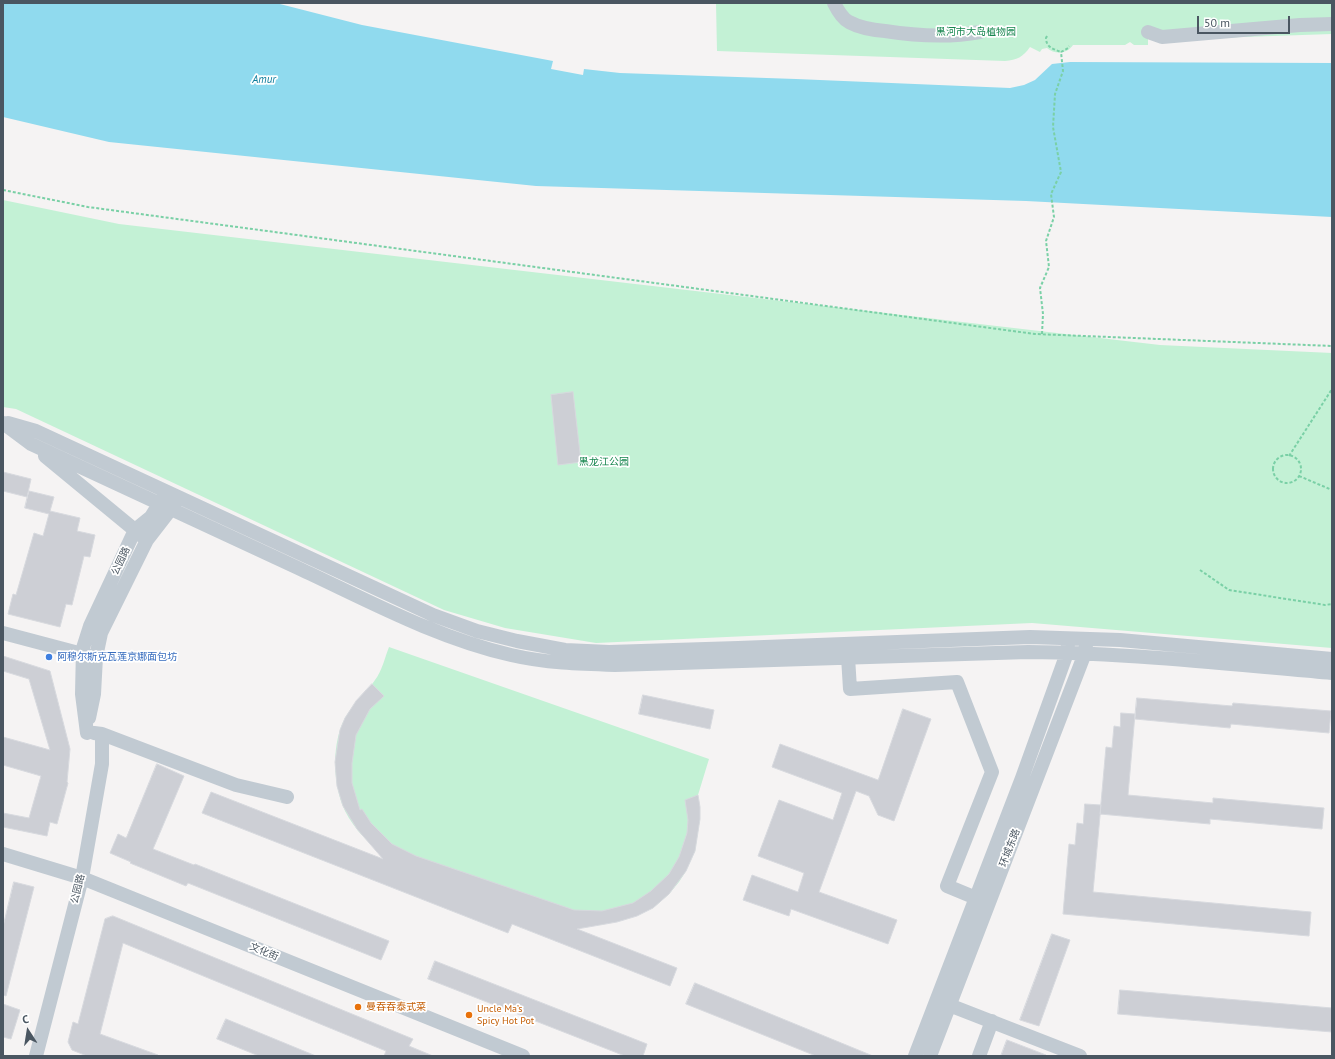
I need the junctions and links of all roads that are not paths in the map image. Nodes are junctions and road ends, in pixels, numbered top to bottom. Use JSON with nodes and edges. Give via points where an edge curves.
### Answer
{"nodes":[{"id":1,"x":834,"y":3,"type":"edge"},
{"id":2,"x":1332,"y":24,"type":"edge"},
{"id":3,"x":980,"y":32,"type":"dead end"},
{"id":4,"x":1148,"y":32,"type":"dead end"},
{"id":5,"x":3,"y":422,"type":"edge"},
{"id":6,"x":31,"y":444,"type":"junction"},
{"id":7,"x":172,"y":494,"type":"junction"},
{"id":8,"x":166,"y":506,"type":"junction"},
{"id":9,"x":135,"y":530,"type":"junction"},
{"id":10,"x":147,"y":540,"type":"junction"},
{"id":11,"x":3,"y":633,"type":"edge"},
{"id":12,"x":1068,"y":638,"type":"junction"},
{"id":13,"x":1087,"y":639,"type":"junction"},
{"id":14,"x":1067,"y":653,"type":"junction"},
{"id":15,"x":1085,"y":653,"type":"junction"},
{"id":16,"x":82,"y":654,"type":"junction"},
{"id":17,"x":96,"y":657,"type":"junction"},
{"id":18,"x":848,"y":657,"type":"junction"},
{"id":19,"x":1332,"y":659,"type":"edge"},
{"id":20,"x":1332,"y":673,"type":"edge"},
{"id":21,"x":87,"y":733,"type":"junction"},
{"id":22,"x":102,"y":734,"type":"junction"},
{"id":23,"x":287,"y":797,"type":"dead end"},
{"id":24,"x":3,"y":854,"type":"edge"},
{"id":25,"x":82,"y":878,"type":"junction"},
{"id":26,"x":976,"y":898,"type":"junction"},
{"id":27,"x":949,"y":1005,"type":"junction"},
{"id":28,"x":992,"y":1021,"type":"junction"},
{"id":29,"x":36,"y":1056,"type":"edge"},
{"id":30,"x":523,"y":1056,"type":"edge"},
{"id":31,"x":915,"y":1056,"type":"edge"},
{"id":32,"x":930,"y":1056,"type":"edge"},
{"id":33,"x":978,"y":1056,"type":"edge"},
{"id":34,"x":1080,"y":1056,"type":"edge"}],
"edges":[{"from":1,"to":3,"type":"street","via":[[848,22],[866,28],[938,36]]},
{"from":2,"to":4,"type":"street","via":[[1162,36]]},
{"from":5,"to":6,"type":"street"},
{"from":5,"to":7,"type":"street","via":[[36,431]]},
{"from":6,"to":8,"type":"street"},
{"from":6,"to":9,"type":"street"},
{"from":7,"to":8,"type":"street","name":"公园路"},
{"from":7,"to":12,"type":"street","via":[[433,615],[477,631],[565,650],[609,652],[1030,637]]},
{"from":8,"to":9,"type":"street","name":"公园路"},
{"from":8,"to":10,"type":"street","name":"公园路"},
{"from":8,"to":18,"type":"street","via":[[410,619],[452,637],[513,655],[569,664],[615,665]]},
{"from":9,"to":10,"type":"street"},
{"from":9,"to":16,"type":"street","name":"公园路","via":[[90,626]]},
{"from":10,"to":17,"type":"street","name":"公园路","via":[[101,633]]},
{"from":11,"to":16,"type":"street"},
{"from":12,"to":13,"type":"street"},
{"from":12,"to":14,"type":"street","name":"环城东路"},
{"from":13,"to":15,"type":"street","name":"环城东路"},
{"from":13,"to":19,"type":"street"},
{"from":14,"to":15,"type":"street"},
{"from":14,"to":18,"type":"street"},
{"from":14,"to":26,"type":"street","name":"环城东路"},
{"from":15,"to":20,"type":"street"},
{"from":15,"to":27,"type":"street","name":"环城东路"},
{"from":16,"to":17,"type":"street"},
{"from":16,"to":21,"type":"street","name":"公园路","via":[[82,694]]},
{"from":17,"to":21,"type":"street","name":"公园路","via":[[94,694]]},
{"from":18,"to":26,"type":"street","via":[[850,689],[957,682],[992,772],[947,886]]},
{"from":21,"to":22,"type":"street"},
{"from":22,"to":23,"type":"street","via":[[236,785]]},
{"from":22,"to":25,"type":"street","name":"公园路","via":[[102,764]]},
{"from":24,"to":25,"type":"street","name":"文化街"},
{"from":25,"to":29,"type":"street","name":"公园路"},
{"from":25,"to":30,"type":"street","name":"文化街"},
{"from":26,"to":31,"type":"street","name":"环城东路"},
{"from":27,"to":28,"type":"street"},
{"from":27,"to":32,"type":"street","name":"环城东路"},
{"from":28,"to":33,"type":"street"},
{"from":28,"to":34,"type":"street"}]}
